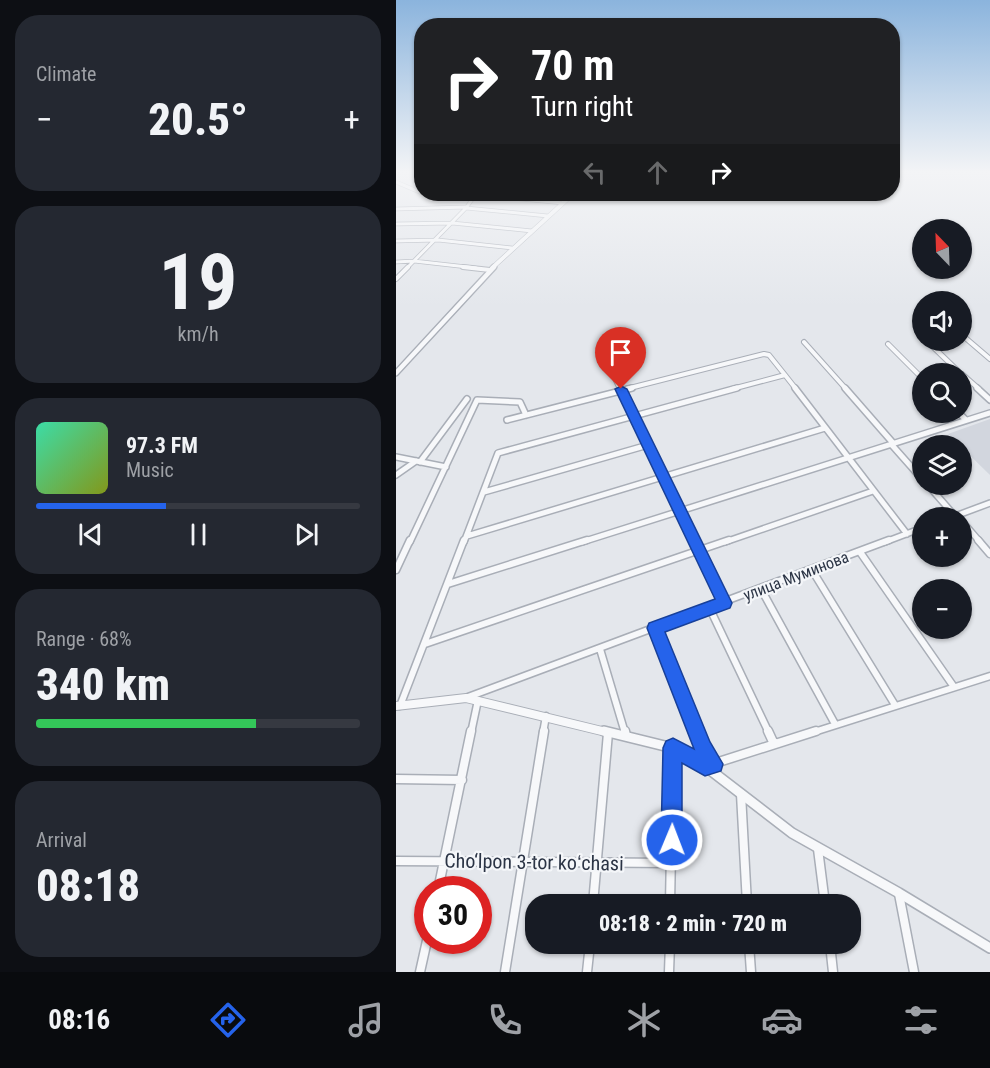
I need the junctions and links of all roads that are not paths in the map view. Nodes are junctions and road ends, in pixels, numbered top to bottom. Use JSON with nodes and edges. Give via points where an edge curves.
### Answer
{"nodes":[{"id":1,"x":458,"y":216,"type":"edge"},
{"id":2,"x":549,"y":216,"type":"edge"},
{"id":3,"x":452,"y":223,"type":"junction"},
{"id":4,"x":396,"y":224,"type":"edge"},
{"id":5,"x":532,"y":231,"type":"junction"},
{"id":6,"x":435,"y":240,"type":"junction"},
{"id":7,"x":396,"y":241,"type":"edge"},
{"id":8,"x":512,"y":248,"type":"junction"},
{"id":9,"x":414,"y":261,"type":"junction"},
{"id":10,"x":396,"y":262,"type":"edge"},
{"id":11,"x":490,"y":270,"type":"junction"},
{"id":12,"x":396,"y":279,"type":"edge"},
{"id":13,"x":804,"y":342,"type":"dead end"},
{"id":14,"x":972,"y":343,"type":"edge"},
{"id":15,"x":888,"y":344,"type":"dead end"},
{"id":16,"x":937,"y":351,"type":"edge"},
{"id":17,"x":990,"y":359,"type":"edge"},
{"id":18,"x":949,"y":363,"type":"edge"},
{"id":19,"x":610,"y":368,"type":"dead end"},
{"id":20,"x":912,"y":368,"type":"edge"},
{"id":21,"x":396,"y":373,"type":"edge"},
{"id":22,"x":785,"y":375,"type":"junction"},
{"id":23,"x":972,"y":384,"type":"edge"},
{"id":24,"x":621,"y":389,"type":"junction"},
{"id":25,"x":467,"y":399,"type":"dead end"},
{"id":26,"x":990,"y":400,"type":"edge"},
{"id":27,"x":990,"y":413,"type":"edge"},
{"id":28,"x":526,"y":415,"type":"junction"},
{"id":29,"x":634,"y":416,"type":"junction"},
{"id":30,"x":972,"y":418,"type":"edge"},
{"id":31,"x":507,"y":420,"type":"dead end"},
{"id":32,"x":957,"y":423,"type":"edge"},
{"id":33,"x":825,"y":428,"type":"junction"},
{"id":34,"x":892,"y":444,"type":"junction"},
{"id":35,"x":648,"y":445,"type":"junction"},
{"id":36,"x":396,"y":457,"type":"edge"},
{"id":37,"x":848,"y":458,"type":"junction"},
{"id":38,"x":418,"y":462,"type":"junction"},
{"id":39,"x":446,"y":467,"type":"junction"},
{"id":40,"x":912,"y":467,"type":"edge"},
{"id":41,"x":396,"y":475,"type":"edge"},
{"id":42,"x":663,"y":477,"type":"junction"},
{"id":43,"x":873,"y":491,"type":"junction"},
{"id":44,"x":484,"y":492,"type":"junction"},
{"id":45,"x":937,"y":495,"type":"edge"},
{"id":46,"x":990,"y":503,"type":"edge"},
{"id":47,"x":947,"y":507,"type":"edge"},
{"id":48,"x":972,"y":510,"type":"edge"},
{"id":49,"x":680,"y":512,"type":"junction"},
{"id":50,"x":912,"y":532,"type":"edge"},
{"id":51,"x":972,"y":533,"type":"edge"},
{"id":52,"x":907,"y":534,"type":"junction"},
{"id":53,"x":467,"y":536,"type":"junction"},
{"id":54,"x":700,"y":550,"type":"junction"},
{"id":55,"x":860,"y":552,"type":"junction"},
{"id":56,"x":990,"y":554,"type":"edge"},
{"id":57,"x":396,"y":570,"type":"edge"},
{"id":58,"x":812,"y":570,"type":"junction"},
{"id":59,"x":448,"y":584,"type":"junction"},
{"id":60,"x":762,"y":589,"type":"junction"},
{"id":61,"x":724,"y":603,"type":"junction"},
{"id":62,"x":710,"y":609,"type":"junction"},
{"id":63,"x":655,"y":628,"type":"junction"},
{"id":64,"x":425,"y":644,"type":"junction"},
{"id":65,"x":600,"y":649,"type":"junction"},
{"id":66,"x":990,"y":675,"type":"edge"},
{"id":67,"x":954,"y":687,"type":"junction"},
{"id":68,"x":466,"y":698,"type":"junction"},
{"id":69,"x":478,"y":700,"type":"junction"},
{"id":70,"x":895,"y":705,"type":"junction"},
{"id":71,"x":398,"y":706,"type":"edge"},
{"id":72,"x":546,"y":716,"type":"junction"},
{"id":73,"x":835,"y":724,"type":"junction"},
{"id":74,"x":608,"y":733,"type":"junction"},
{"id":75,"x":627,"y":736,"type":"junction"},
{"id":76,"x":774,"y":744,"type":"junction"},
{"id":77,"x":673,"y":748,"type":"junction"},
{"id":78,"x":710,"y":765,"type":"junction"},
{"id":79,"x":396,"y":779,"type":"edge"},
{"id":80,"x":462,"y":780,"type":"junction"},
{"id":81,"x":741,"y":793,"type":"junction"},
{"id":82,"x":818,"y":849,"type":"junction"},
{"id":83,"x":396,"y":861,"type":"edge"},
{"id":84,"x":444,"y":861,"type":"junction"},
{"id":85,"x":522,"y":861,"type":"junction"},
{"id":86,"x":597,"y":862,"type":"junction"},
{"id":87,"x":671,"y":863,"type":"junction"},
{"id":88,"x":441,"y":876,"type":"edge"},
{"id":89,"x":899,"y":893,"type":"junction"},
{"id":90,"x":594,"y":894,"type":"edge"},
{"id":91,"x":670,"y":894,"type":"edge"},
{"id":92,"x":746,"y":894,"type":"edge"},
{"id":93,"x":824,"y":894,"type":"edge"},
{"id":94,"x":990,"y":948,"type":"edge"},
{"id":95,"x":424,"y":954,"type":"edge"},
{"id":96,"x":589,"y":954,"type":"edge"},
{"id":97,"x":670,"y":954,"type":"edge"},
{"id":98,"x":750,"y":954,"type":"edge"},
{"id":99,"x":831,"y":954,"type":"edge"},
{"id":100,"x":420,"y":972,"type":"edge"},
{"id":101,"x":505,"y":972,"type":"edge"},
{"id":102,"x":587,"y":972,"type":"edge"},
{"id":103,"x":669,"y":972,"type":"edge"},
{"id":104,"x":751,"y":972,"type":"edge"},
{"id":105,"x":833,"y":972,"type":"edge"},
{"id":106,"x":914,"y":972,"type":"edge"}],
"edges":[{"from":1,"to":3,"type":"street"},
{"from":2,"to":5,"type":"street"},
{"from":3,"to":4,"type":"street"},
{"from":3,"to":5,"type":"street"},
{"from":3,"to":6,"type":"street"},
{"from":5,"to":8,"type":"street"},
{"from":6,"to":7,"type":"street"},
{"from":6,"to":8,"type":"street"},
{"from":6,"to":9,"type":"street"},
{"from":8,"to":11,"type":"street"},
{"from":9,"to":10,"type":"street"},
{"from":9,"to":11,"type":"street"},
{"from":9,"to":12,"type":"street"},
{"from":11,"to":21,"type":"street"},
{"from":13,"to":34,"type":"street"},
{"from":14,"to":17,"type":"street"},
{"from":15,"to":20,"type":"street"},
{"from":16,"to":18,"type":"street"},
{"from":19,"to":24,"type":"street"},
{"from":22,"to":24,"type":"street","via":[[764,354]]},
{"from":22,"to":29,"type":"street"},
{"from":22,"to":33,"type":"street"},
{"from":23,"to":26,"type":"street"},
{"from":24,"to":28,"type":"street"},
{"from":24,"to":29,"type":"street"},
{"from":25,"to":38,"type":"street"},
{"from":27,"to":30,"type":"street"},
{"from":28,"to":31,"type":"street"},
{"from":28,"to":39,"type":"street","via":[[520,402],[477,400]]},
{"from":29,"to":35,"type":"street"},
{"from":29,"to":44,"type":"street","via":[[498,453]]},
{"from":32,"to":34,"type":"street"},
{"from":33,"to":37,"type":"street"},
{"from":33,"to":42,"type":"street"},
{"from":34,"to":37,"type":"street"},
{"from":34,"to":40,"type":"street"},
{"from":35,"to":42,"type":"street"},
{"from":35,"to":44,"type":"street"},
{"from":36,"to":38,"type":"street"},
{"from":37,"to":43,"type":"street"},
{"from":37,"to":49,"type":"street"},
{"from":38,"to":39,"type":"street"},
{"from":38,"to":41,"type":"street"},
{"from":39,"to":57,"type":"street"},
{"from":42,"to":49,"type":"street"},
{"from":42,"to":53,"type":"street"},
{"from":43,"to":52,"type":"street"},
{"from":43,"to":54,"type":"street"},
{"from":44,"to":53,"type":"street"},
{"from":45,"to":47,"type":"street"},
{"from":46,"to":48,"type":"street"},
{"from":49,"to":54,"type":"street"},
{"from":49,"to":59,"type":"street"},
{"from":50,"to":52,"type":"street","name":"улица Муминова"},
{"from":51,"to":56,"type":"street"},
{"from":52,"to":55,"type":"street","name":"улица Муминова"},
{"from":53,"to":59,"type":"street"},
{"from":54,"to":61,"type":"street"},
{"from":54,"to":64,"type":"street"},
{"from":55,"to":58,"type":"street","name":"улица Муминова"},
{"from":55,"to":67,"type":"street"},
{"from":58,"to":60,"type":"street","name":"улица Муминова"},
{"from":58,"to":70,"type":"street"},
{"from":59,"to":64,"type":"street"},
{"from":60,"to":61,"type":"street","name":"улица Муминова"},
{"from":60,"to":73,"type":"street"},
{"from":61,"to":62,"type":"street","name":"улица Муминова"},
{"from":62,"to":63,"type":"street","name":"улица Муминова"},
{"from":62,"to":76,"type":"street"},
{"from":63,"to":65,"type":"street","name":"улица Муминова"},
{"from":63,"to":78,"type":"street"},
{"from":64,"to":71,"type":"street"},
{"from":65,"to":68,"type":"street","name":"улица Муминова"},
{"from":65,"to":75,"type":"street"},
{"from":66,"to":67,"type":"street"},
{"from":67,"to":70,"type":"street"},
{"from":68,"to":69,"type":"street"},
{"from":68,"to":71,"type":"street"},
{"from":69,"to":72,"type":"street"},
{"from":69,"to":80,"type":"street"},
{"from":70,"to":73,"type":"street"},
{"from":72,"to":74,"type":"street"},
{"from":72,"to":85,"type":"street"},
{"from":73,"to":76,"type":"street"},
{"from":74,"to":75,"type":"street"},
{"from":74,"to":86,"type":"street"},
{"from":75,"to":77,"type":"street"},
{"from":76,"to":78,"type":"street"},
{"from":77,"to":78,"type":"street"},
{"from":77,"to":87,"type":"street"},
{"from":78,"to":81,"type":"street"},
{"from":79,"to":80,"type":"street"},
{"from":80,"to":84,"type":"street"},
{"from":81,"to":82,"type":"street"},
{"from":81,"to":92,"type":"street"},
{"from":82,"to":89,"type":"street"},
{"from":82,"to":93,"type":"street"},
{"from":83,"to":84,"type":"street","name":"Cho‘lpon 3-tor koʻchasi"},
{"from":84,"to":85,"type":"street","name":"Cho‘lpon 3-tor koʻchasi"},
{"from":84,"to":88,"type":"street"},
{"from":85,"to":86,"type":"street","name":"Cho‘lpon 3-tor koʻchasi"},
{"from":85,"to":101,"type":"street"},
{"from":86,"to":87,"type":"street","name":"Cho‘lpon 3-tor koʻchasi"},
{"from":86,"to":90,"type":"street"},
{"from":87,"to":91,"type":"street"},
{"from":89,"to":94,"type":"street"},
{"from":89,"to":106,"type":"street"},
{"from":95,"to":100,"type":"street"},
{"from":96,"to":102,"type":"street"},
{"from":97,"to":103,"type":"street"},
{"from":98,"to":104,"type":"street"},
{"from":99,"to":105,"type":"street"}]}
